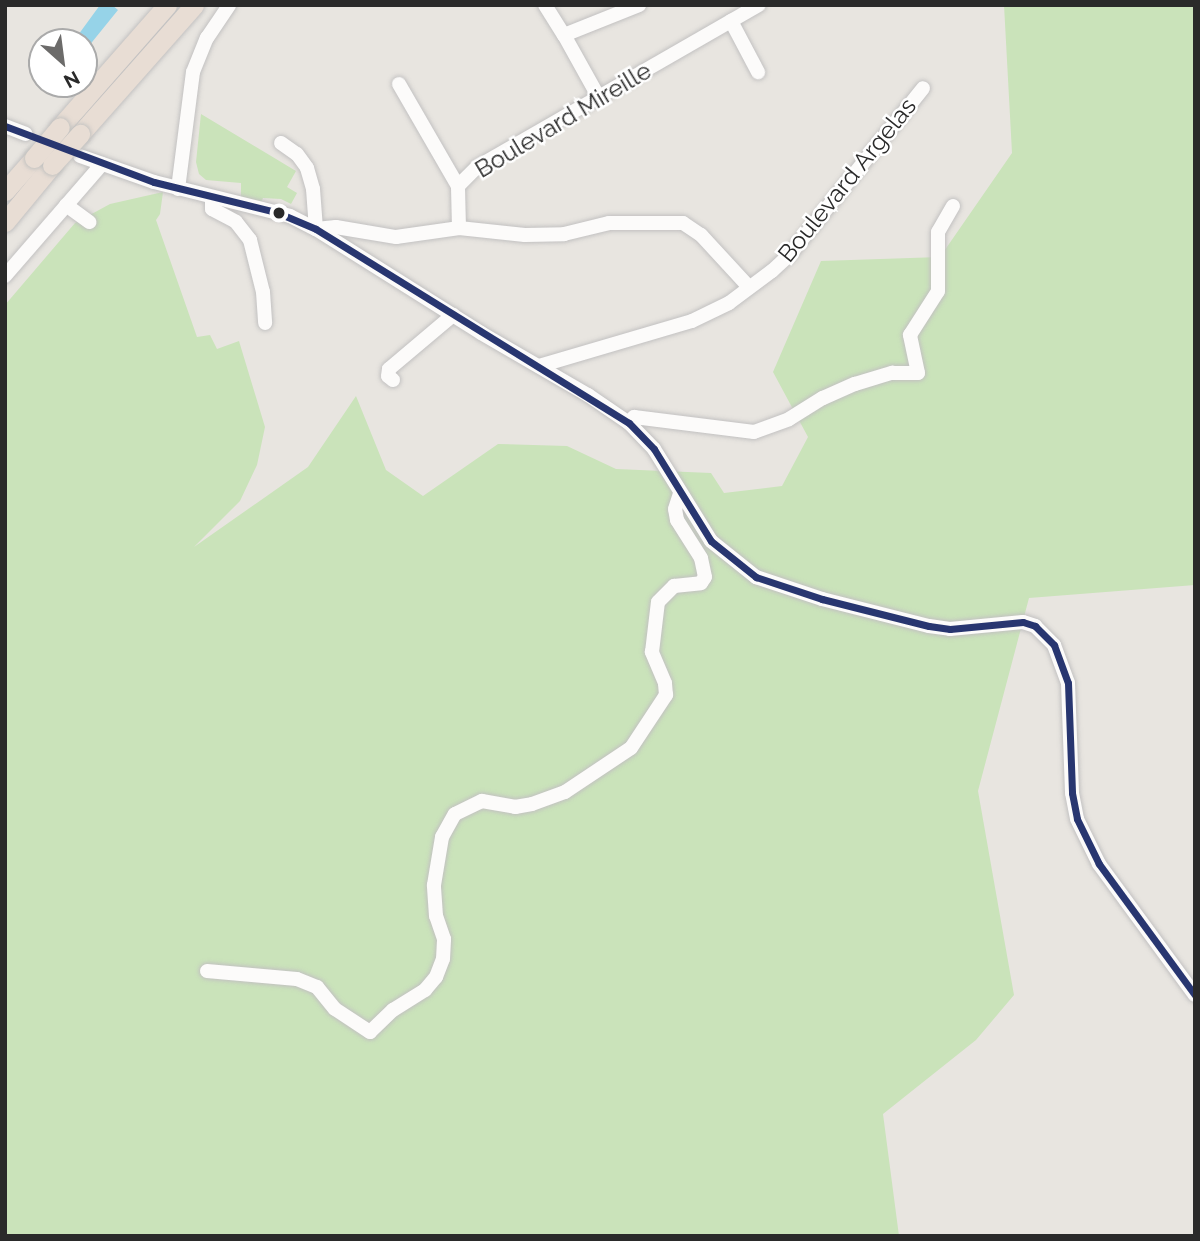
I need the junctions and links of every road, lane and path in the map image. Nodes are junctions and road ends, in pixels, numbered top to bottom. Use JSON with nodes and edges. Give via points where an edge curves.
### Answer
{"nodes":[{"id":1,"x":167,"y":5,"type":"edge"},
{"id":2,"x":194,"y":5,"type":"edge"},
{"id":3,"x":229,"y":5,"type":"edge"},
{"id":4,"x":545,"y":5,"type":"edge"},
{"id":5,"x":639,"y":5,"type":"edge"},
{"id":6,"x":759,"y":5,"type":"edge"},
{"id":7,"x":731,"y":22,"type":"junction"},
{"id":8,"x":564,"y":35,"type":"junction"},
{"id":9,"x":758,"y":72,"type":"dead end"},
{"id":10,"x":399,"y":84,"type":"dead end"},
{"id":11,"x":923,"y":88,"type":"dead end"},
{"id":12,"x":598,"y":96,"type":"junction"},
{"id":13,"x":5,"y":126,"type":"edge"},
{"id":14,"x":26,"y":134,"type":"dead end"},
{"id":15,"x":281,"y":143,"type":"dead end"},
{"id":16,"x":80,"y":156,"type":"dead end"},
{"id":17,"x":43,"y":162,"type":"junction"},
{"id":18,"x":102,"y":164,"type":"junction"},
{"id":19,"x":458,"y":186,"type":"junction"},
{"id":20,"x":5,"y":189,"type":"edge"},
{"id":21,"x":177,"y":189,"type":"junction"},
{"id":22,"x":212,"y":197,"type":"junction"},
{"id":23,"x":66,"y":205,"type":"junction"},
{"id":24,"x":953,"y":206,"type":"dead end"},
{"id":25,"x":5,"y":222,"type":"edge"},
{"id":26,"x":89,"y":222,"type":"dead end"},
{"id":27,"x":459,"y":228,"type":"junction"},
{"id":28,"x":316,"y":229,"type":"junction"},
{"id":29,"x":5,"y":276,"type":"edge"},
{"id":30,"x":748,"y":288,"type":"junction"},
{"id":31,"x":453,"y":315,"type":"junction"},
{"id":32,"x":265,"y":323,"type":"dead end"},
{"id":33,"x":539,"y":366,"type":"junction"},
{"id":34,"x":393,"y":380,"type":"dead end"},
{"id":35,"x":629,"y":423,"type":"junction"},
{"id":36,"x":680,"y":494,"type":"junction"},
{"id":37,"x":207,"y":971,"type":"dead end"},
{"id":38,"x":1195,"y":995,"type":"edge"}],
"edges":[{"from":1,"to":17,"type":"highway","bridge":true,"via":[[60,127]]},
{"from":2,"to":17,"type":"highway","bridge":true,"via":[[80,134]]},
{"from":3,"to":21,"type":"street","via":[[207,38],[193,72]]},
{"from":4,"to":8,"type":"street"},
{"from":5,"to":8,"type":"street"},
{"from":6,"to":7,"type":"street","name":"Boulevard Mireille"},
{"from":7,"to":9,"type":"street"},
{"from":7,"to":12,"type":"street","name":"Boulevard Mireille"},
{"from":8,"to":12,"type":"street"},
{"from":10,"to":19,"type":"street"},
{"from":11,"to":30,"type":"street","name":"Boulevard Argelas","via":[[791,253]]},
{"from":12,"to":19,"type":"street","name":"Boulevard Mireille","via":[[477,167]]},
{"from":13,"to":14,"type":"street"},
{"from":15,"to":28,"type":"street","via":[[307,168]]},
{"from":16,"to":18,"type":"street"},
{"from":17,"to":20,"type":"highway"},
{"from":17,"to":25,"type":"highway"},
{"from":18,"to":21,"type":"street"},
{"from":18,"to":23,"type":"street"},
{"from":19,"to":27,"type":"street","name":"Boulevard Mireille"},
{"from":21,"to":22,"type":"street"},
{"from":22,"to":28,"type":"street","via":[[276,212]]},
{"from":22,"to":32,"type":"street","via":[[212,209],[236,222],[250,240],[263,292]]},
{"from":23,"to":26,"type":"street"},
{"from":23,"to":29,"type":"street"},
{"from":24,"to":35,"type":"street","via":[[938,232],[938,290],[909,335],[918,373],[892,373],[855,384],[754,432],[634,417]]},
{"from":27,"to":28,"type":"street","via":[[396,237],[336,227]]},
{"from":27,"to":30,"type":"street","via":[[526,235],[564,234],[609,223],[683,223],[701,235]]},
{"from":28,"to":31,"type":"street"},
{"from":30,"to":33,"type":"street","name":"Boulevard Argelas","via":[[692,321]]},
{"from":31,"to":33,"type":"street"},
{"from":31,"to":34,"type":"street","via":[[389,369]]},
{"from":33,"to":35,"type":"street"},
{"from":35,"to":36,"type":"street","via":[[654,449]]},
{"from":36,"to":37,"type":"street","via":[[677,520],[701,558],[705,577],[701,583],[674,586],[658,602],[652,652],[666,695],[631,748],[565,792],[515,807],[482,801],[455,814],[442,837],[434,884],[443,959],[425,990],[393,1010],[370,1032],[335,1009],[317,987],[297,979]]},
{"from":36,"to":38,"type":"street","via":[[721,552],[756,577],[929,626],[950,629],[1023,622],[1044,634],[1061,659],[1068,684],[1077,819],[1099,864]]}]}
